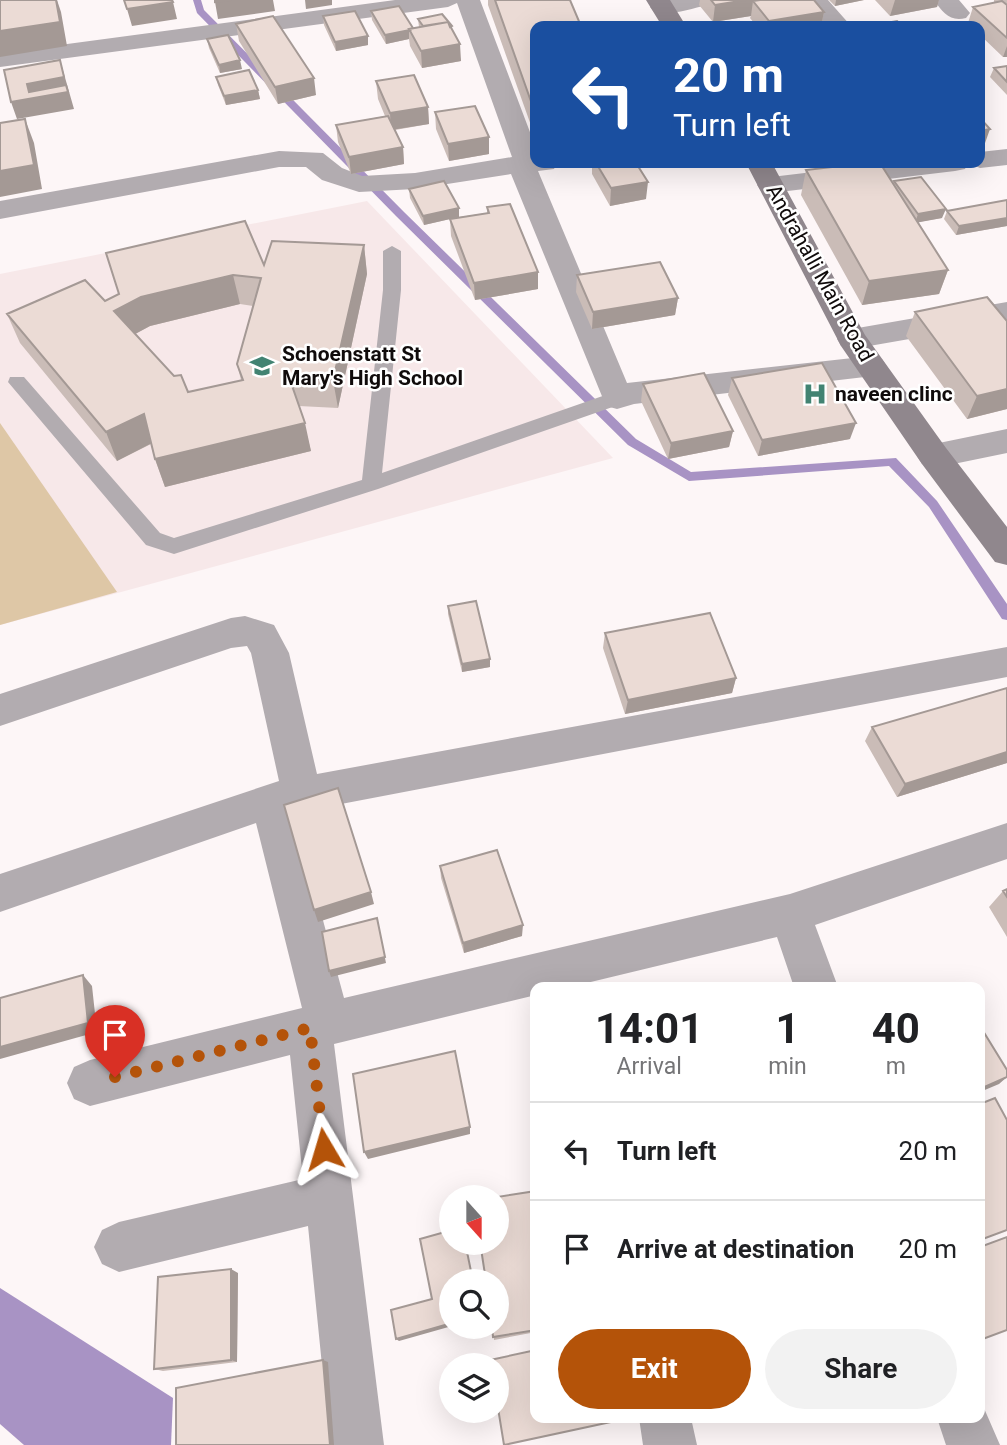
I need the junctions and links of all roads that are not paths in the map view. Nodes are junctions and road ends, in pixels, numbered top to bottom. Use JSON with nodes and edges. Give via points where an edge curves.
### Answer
{"nodes":[{"id":1,"x":448,"y":0,"type":"edge"},
{"id":2,"x":468,"y":0,"type":"edge"},
{"id":3,"x":699,"y":0,"type":"edge"},
{"id":4,"x":815,"y":0,"type":"edge"},
{"id":5,"x":665,"y":11,"type":"edge"},
{"id":6,"x":834,"y":21,"type":"edge"},
{"id":7,"x":0,"y":60,"type":"edge"},
{"id":8,"x":1007,"y":156,"type":"edge"},
{"id":9,"x":985,"y":159,"type":"edge"},
{"id":10,"x":530,"y":161,"type":"edge"},
{"id":11,"x":530,"y":164,"type":"edge"},
{"id":12,"x":532,"y":168,"type":"edge"},
{"id":13,"x":869,"y":168,"type":"edge"},
{"id":14,"x":765,"y":174,"type":"edge"},
{"id":15,"x":0,"y":210,"type":"edge"},
{"id":16,"x":392,"y":251,"type":"dead end"},
{"id":17,"x":1007,"y":312,"type":"edge"},
{"id":18,"x":852,"y":339,"type":"junction"},
{"id":19,"x":871,"y":368,"type":"junction"},
{"id":20,"x":17,"y":382,"type":"dead end"},
{"id":21,"x":618,"y":397,"type":"junction"},
{"id":22,"x":1007,"y":442,"type":"edge"},
{"id":23,"x":934,"y":456,"type":"junction"},
{"id":24,"x":371,"y":484,"type":"junction"},
{"id":25,"x":1007,"y":552,"type":"edge"},
{"id":26,"x":1007,"y":662,"type":"edge"},
{"id":27,"x":0,"y":710,"type":"edge"},
{"id":28,"x":286,"y":797,"type":"junction"},
{"id":29,"x":1007,"y":841,"type":"edge"},
{"id":30,"x":0,"y":893,"type":"edge"},
{"id":31,"x":790,"y":914,"type":"junction"},
{"id":32,"x":580,"y":976,"type":"edge"},
{"id":33,"x":548,"y":982,"type":"edge"},
{"id":34,"x":814,"y":982,"type":"edge"},
{"id":35,"x":530,"y":985,"type":"edge"},
{"id":36,"x":319,"y":1025,"type":"junction"},
{"id":37,"x":90,"y":1083,"type":"dead end"},
{"id":38,"x":329,"y":1197,"type":"junction"},
{"id":39,"x":119,"y":1247,"type":"dead end"},
{"id":40,"x":665,"y":1423,"type":"edge"},
{"id":41,"x":965,"y":1423,"type":"edge"},
{"id":42,"x":357,"y":1445,"type":"edge"},
{"id":43,"x":670,"y":1445,"type":"edge"},
{"id":44,"x":973,"y":1445,"type":"edge"}],
"edges":[{"from":1,"to":7,"type":"street"},
{"from":2,"to":10,"type":"street"},
{"from":3,"to":5,"type":"street"},
{"from":4,"to":6,"type":"street"},
{"from":8,"to":9,"type":"street"},
{"from":11,"to":15,"type":"street","via":[[359,184],[332,174],[313,159],[279,159]]},
{"from":12,"to":21,"type":"street"},
{"from":13,"to":14,"type":"street"},
{"from":14,"to":18,"type":"main road","name":"Andrahalli Main Road"},
{"from":16,"to":24,"type":"lane","via":[[392,290]]},
{"from":17,"to":18,"type":"street"},
{"from":18,"to":19,"type":"main road","name":"Andrahalli Main Road"},
{"from":19,"to":21,"type":"street"},
{"from":19,"to":23,"type":"main road","name":"Andrahalli Main Road"},
{"from":20,"to":24,"type":"lane","via":[[153,539],[174,546]]},
{"from":21,"to":24,"type":"lane"},
{"from":22,"to":23,"type":"street"},
{"from":23,"to":25,"type":"main road","name":"Andrahalli Main Road"},
{"from":26,"to":28,"type":"street"},
{"from":27,"to":28,"type":"street","via":[[247,629],[267,641]]},
{"from":28,"to":30,"type":"street"},
{"from":28,"to":36,"type":"street"},
{"from":29,"to":31,"type":"street"},
{"from":31,"to":32,"type":"street"},
{"from":31,"to":34,"type":"street"},
{"from":32,"to":33,"type":"street"},
{"from":35,"to":36,"type":"street"},
{"from":36,"to":37,"type":"street"},
{"from":36,"to":38,"type":"street"},
{"from":38,"to":39,"type":"street"},
{"from":38,"to":42,"type":"street"},
{"from":40,"to":43,"type":"street"},
{"from":41,"to":44,"type":"street"}]}
